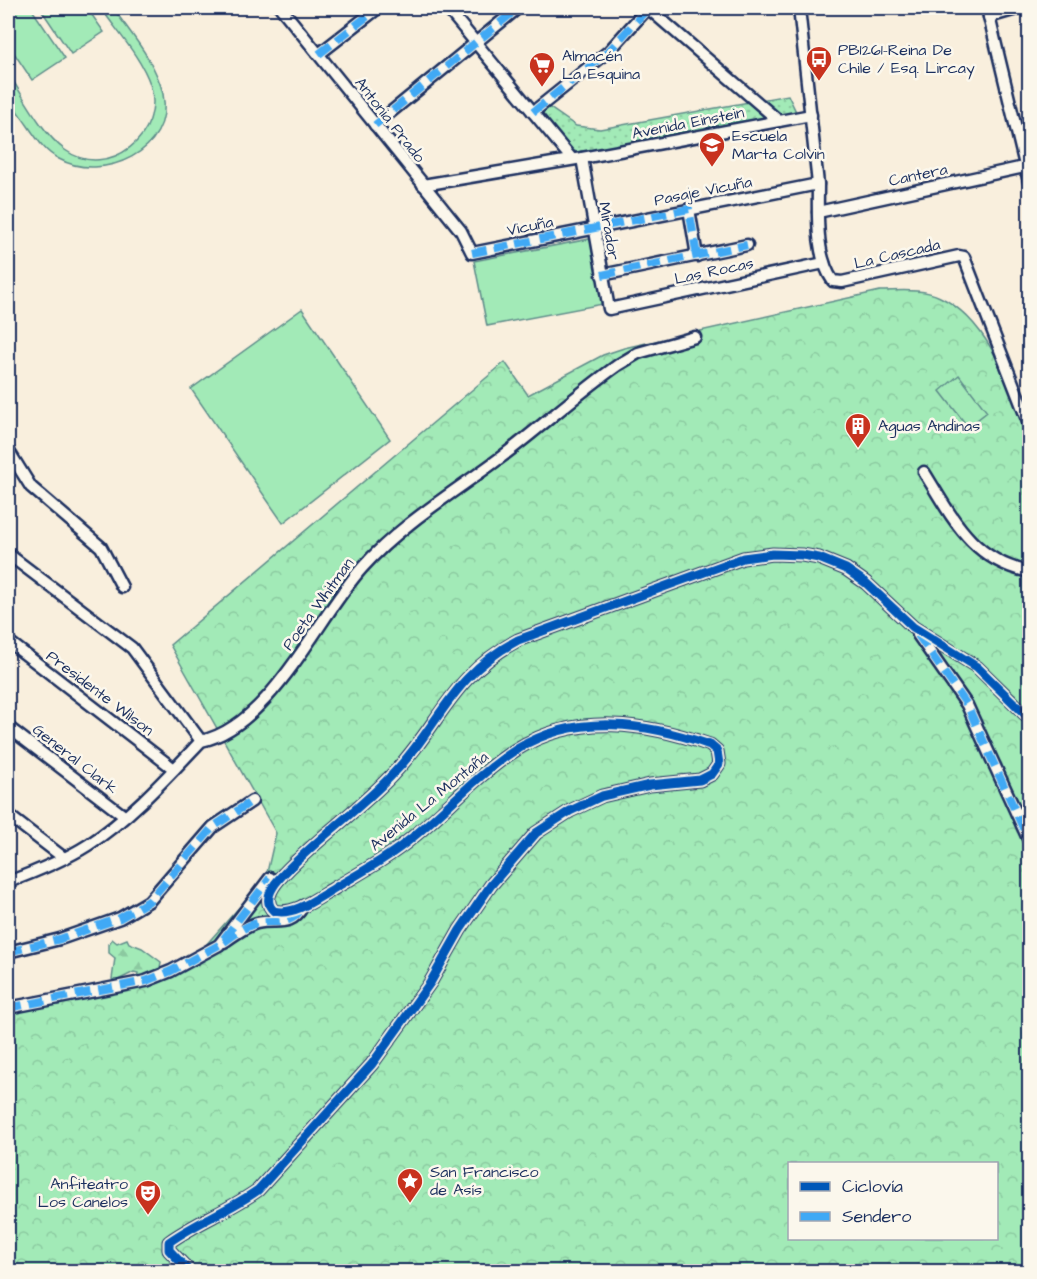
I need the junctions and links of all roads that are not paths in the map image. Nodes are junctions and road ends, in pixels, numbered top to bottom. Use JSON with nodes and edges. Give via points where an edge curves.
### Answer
{"nodes":[{"id":1,"x":281,"y":8,"type":"edge"},
{"id":2,"x":378,"y":8,"type":"edge"},
{"id":3,"x":447,"y":8,"type":"edge"},
{"id":4,"x":518,"y":8,"type":"edge"},
{"id":5,"x":648,"y":8,"type":"edge"},
{"id":6,"x":799,"y":8,"type":"edge"},
{"id":7,"x":1020,"y":8,"type":"edge"},
{"id":8,"x":988,"y":12,"type":"edge"},
{"id":9,"x":475,"y":42,"type":"junction"},
{"id":10,"x":319,"y":54,"type":"junction"},
{"id":11,"x":533,"y":112,"type":"junction"},
{"id":12,"x":811,"y":115,"type":"junction"},
{"id":13,"x":779,"y":121,"type":"junction"},
{"id":14,"x":375,"y":124,"type":"junction"},
{"id":15,"x":576,"y":158,"type":"junction"},
{"id":16,"x":1024,"y":167,"type":"junction"},
{"id":17,"x":818,"y":184,"type":"junction"},
{"id":18,"x":423,"y":185,"type":"junction"},
{"id":19,"x":1029,"y":186,"type":"edge"},
{"id":20,"x":689,"y":209,"type":"junction"},
{"id":21,"x":818,"y":212,"type":"junction"},
{"id":22,"x":593,"y":229,"type":"junction"},
{"id":23,"x":747,"y":245,"type":"dead end"},
{"id":24,"x":472,"y":253,"type":"joint"},
{"id":25,"x":697,"y":256,"type":"junction"},
{"id":26,"x":824,"y":263,"type":"junction"},
{"id":27,"x":602,"y":275,"type":"junction"},
{"id":28,"x":609,"y":309,"type":"joint"},
{"id":29,"x":695,"y":337,"type":"dead end"},
{"id":30,"x":1029,"y":427,"type":"edge"},
{"id":31,"x":8,"y":450,"type":"edge"},
{"id":32,"x":924,"y":472,"type":"dead end"},
{"id":33,"x":8,"y":554,"type":"edge"},
{"id":34,"x":1029,"y":572,"type":"edge"},
{"id":35,"x":122,"y":587,"type":"dead end"},
{"id":36,"x":913,"y":627,"type":"junction"},
{"id":37,"x":8,"y":641,"type":"edge"},
{"id":38,"x":1029,"y":719,"type":"edge"},
{"id":39,"x":8,"y":727,"type":"edge"},
{"id":40,"x":201,"y":741,"type":"junction"},
{"id":41,"x":174,"y":769,"type":"junction"},
{"id":42,"x":252,"y":801,"type":"dead end"},
{"id":43,"x":8,"y":815,"type":"edge"},
{"id":44,"x":124,"y":816,"type":"junction"},
{"id":45,"x":1029,"y":843,"type":"edge"},
{"id":46,"x":64,"y":858,"type":"junction"},
{"id":47,"x":270,"y":878,"type":"dead end"},
{"id":48,"x":8,"y":882,"type":"edge"},
{"id":49,"x":303,"y":906,"type":"junction"},
{"id":50,"x":221,"y":942,"type":"junction"},
{"id":51,"x":8,"y":952,"type":"edge"},
{"id":52,"x":8,"y":1008,"type":"edge"},
{"id":53,"x":190,"y":1272,"type":"edge"}],
"edges":[{"from":1,"to":10,"type":"street","name":"Antonia Prado"},
{"from":2,"to":10,"type":"street"},
{"from":3,"to":9,"type":"street"},
{"from":4,"to":9,"type":"street"},
{"from":5,"to":11,"type":"street","via":[[619,42]]},
{"from":5,"to":13,"type":"street"},
{"from":6,"to":12,"type":"street"},
{"from":7,"to":8,"type":"street"},
{"from":8,"to":16,"type":"street"},
{"from":9,"to":11,"type":"street"},
{"from":9,"to":14,"type":"street"},
{"from":10,"to":14,"type":"street","name":"Antonia Prado"},
{"from":11,"to":15,"type":"street"},
{"from":12,"to":13,"type":"street","name":"Avenida Einstein"},
{"from":12,"to":17,"type":"street"},
{"from":13,"to":15,"type":"street","name":"Avenida Einstein"},
{"from":14,"to":18,"type":"street","name":"Antonia Prado"},
{"from":15,"to":18,"type":"street","name":"Avenida Einstein"},
{"from":15,"to":22,"type":"street","name":"Mirador"},
{"from":16,"to":19,"type":"street"},
{"from":16,"to":21,"type":"street","name":"Cantera"},
{"from":17,"to":20,"type":"street","name":"Pasaje Vicuña"},
{"from":17,"to":21,"type":"street"},
{"from":18,"to":24,"type":"street","name":"Antonia Prado","via":[[460,231]]},
{"from":20,"to":22,"type":"street","name":"Pasaje Vicuña"},
{"from":20,"to":25,"type":"street"},
{"from":21,"to":26,"type":"street"},
{"from":22,"to":24,"type":"street","name":"Vicuña"},
{"from":22,"to":27,"type":"street","name":"Mirador"},
{"from":23,"to":25,"type":"street"},
{"from":25,"to":27,"type":"street"},
{"from":26,"to":28,"type":"street","name":"Las Rocas"},
{"from":26,"to":30,"type":"street","name":"La Cascada","via":[[833,281],[842,282],[964,257]]},
{"from":27,"to":28,"type":"street","name":"Mirador"},
{"from":29,"to":40,"type":"street","name":"Poeta Whitman","via":[[638,353],[618,365],[415,519],[362,567],[270,694],[232,727]]},
{"from":31,"to":35,"type":"street","via":[[31,487],[101,547]]},
{"from":32,"to":34,"type":"street","via":[[950,514],[989,558]]},
{"from":33,"to":40,"type":"street","via":[[132,648]]},
{"from":36,"to":38,"type":"street","name":"Avenida La Montaña","via":[[977,667]]},
{"from":36,"to":45,"type":"street","via":[[967,705]]},
{"from":36,"to":49,"type":"street","name":"Avenida La Montaña","via":[[846,569],[819,558],[773,554],[743,558],[698,573],[518,640],[471,672],[391,777],[274,884],[268,900],[274,911],[283,913]]},
{"from":37,"to":41,"type":"street","name":"Presidente Wilson"},
{"from":39,"to":44,"type":"street","name":"General Clark"},
{"from":40,"to":41,"type":"street","name":"Poeta Whitman"},
{"from":41,"to":44,"type":"street","name":"Poeta Whitman"},
{"from":42,"to":51,"type":"street","via":[[213,827],[149,901],[120,918]]},
{"from":43,"to":46,"type":"street"},
{"from":44,"to":46,"type":"street","name":"Poeta Whitman","via":[[88,845]]},
{"from":46,"to":48,"type":"street","name":"Poeta Whitman"},
{"from":47,"to":50,"type":"street"},
{"from":49,"to":50,"type":"street","via":[[295,918],[258,923]]},
{"from":49,"to":53,"type":"street","name":"Avenida La Montaña","via":[[392,854],[515,751],[546,736],[575,727],[619,723],[700,741],[711,745],[720,757],[717,770],[707,778],[602,796],[552,821],[524,844],[477,904],[430,983],[372,1064],[258,1190],[169,1242],[169,1250]]},
{"from":50,"to":52,"type":"street","via":[[146,981]]}]}
